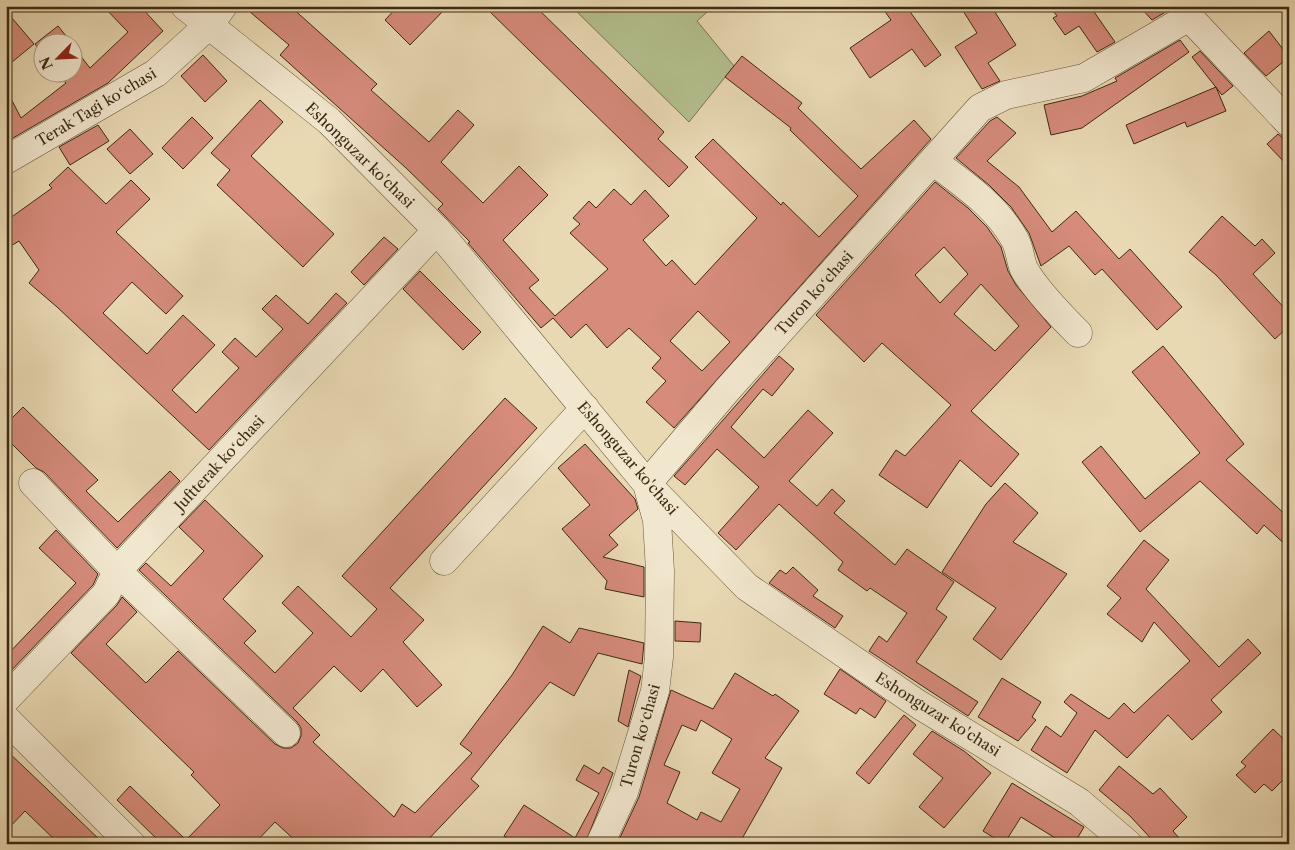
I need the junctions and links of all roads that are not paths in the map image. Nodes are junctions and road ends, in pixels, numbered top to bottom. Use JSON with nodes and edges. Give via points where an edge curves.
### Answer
{"nodes":[{"id":1,"x":185,"y":6,"type":"edge"},
{"id":2,"x":1194,"y":12,"type":"edge"},
{"id":3,"x":216,"y":16,"type":"edge"},
{"id":4,"x":1289,"y":123,"type":"edge"},
{"id":5,"x":6,"y":160,"type":"edge"},
{"id":6,"x":933,"y":161,"type":"junction"},
{"id":7,"x":437,"y":230,"type":"junction"},
{"id":8,"x":1078,"y":333,"type":"dead end"},
{"id":9,"x":585,"y":408,"type":"junction"},
{"id":10,"x":33,"y":483,"type":"dead end"},
{"id":11,"x":647,"y":484,"type":"junction"},
{"id":12,"x":444,"y":561,"type":"dead end"},
{"id":13,"x":117,"y":572,"type":"junction"},
{"id":14,"x":6,"y":699,"type":"edge"},
{"id":15,"x":6,"y":719,"type":"edge"},
{"id":16,"x":286,"y":733,"type":"dead end"},
{"id":17,"x":130,"y":844,"type":"edge"},
{"id":18,"x":600,"y":844,"type":"edge"},
{"id":19,"x":1128,"y":844,"type":"edge"}],
"edges":[{"from":1,"to":3,"type":"street","name":"Eshonguzar ko'chasi"},
{"from":2,"to":4,"type":"street","name":"Turon koʻchasi"},
{"from":2,"to":6,"type":"street","name":"Turon koʻchasi","via":[[1084,78],[1006,95],[980,108]]},
{"from":3,"to":5,"type":"street","name":"Terak Tagi koʻchasi","via":[[156,73]]},
{"from":3,"to":7,"type":"street","name":"Eshonguzar ko'chasi","via":[[329,121]]},
{"from":6,"to":8,"type":"street","via":[[996,213],[1015,239],[1024,268],[1058,314]]},
{"from":6,"to":11,"type":"street","name":"Turon koʻchasi"},
{"from":7,"to":9,"type":"street","name":"Eshonguzar ko'chasi"},
{"from":7,"to":13,"type":"street","name":"Juftterak koʻchasi"},
{"from":9,"to":11,"type":"street","name":"Eshonguzar ko'chasi"},
{"from":9,"to":12,"type":"street"},
{"from":10,"to":13,"type":"street"},
{"from":11,"to":18,"type":"street","name":"Turon koʻchasi","via":[[657,520],[660,571],[656,691],[624,792]]},
{"from":11,"to":19,"type":"street","name":"Eshonguzar ko'chasi","via":[[747,587],[918,704],[1079,802]]},
{"from":13,"to":14,"type":"street","name":"Juftterak koʻchasi","via":[[106,594]]},
{"from":13,"to":16,"type":"street"},
{"from":15,"to":17,"type":"street"}]}
